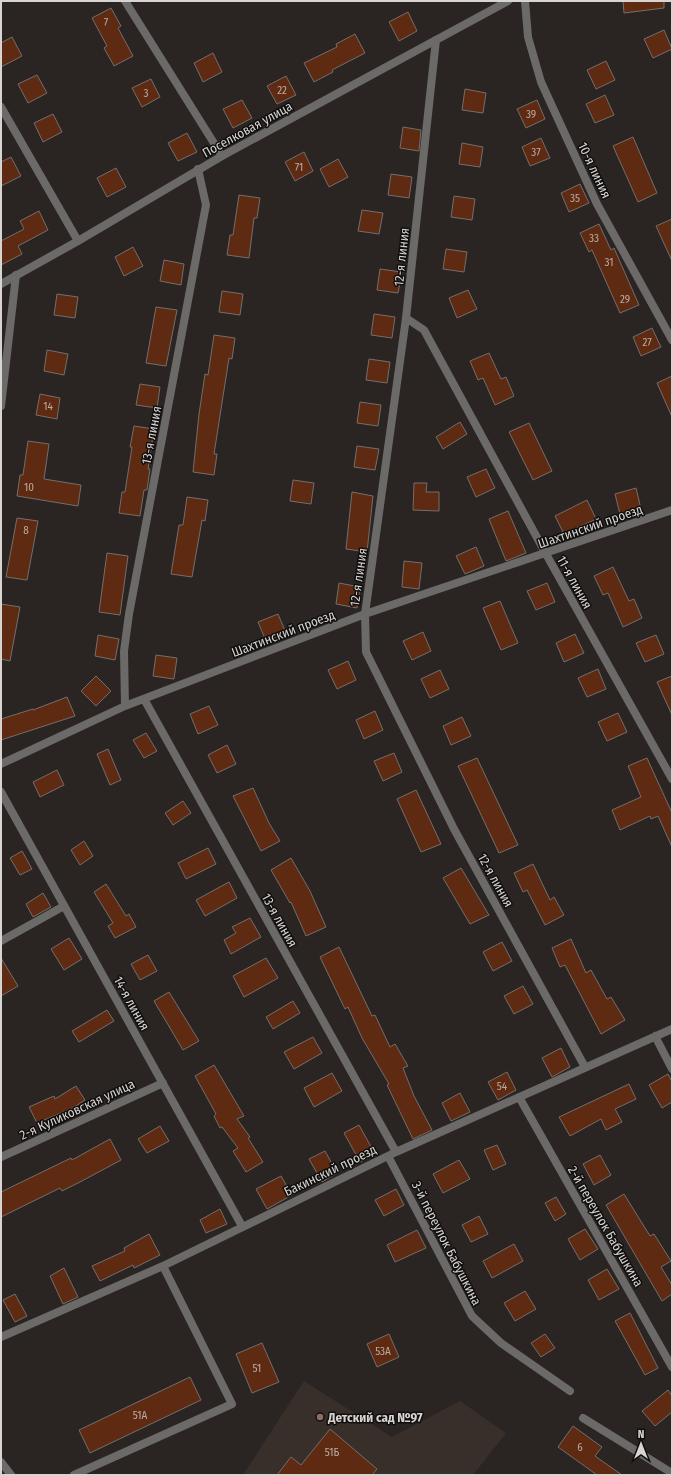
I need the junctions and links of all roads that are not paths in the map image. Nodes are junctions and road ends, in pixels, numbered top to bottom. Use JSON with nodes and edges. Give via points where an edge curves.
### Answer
{"nodes":[{"id":1,"x":125,"y":1,"type":"edge"},
{"id":2,"x":508,"y":1,"type":"edge"},
{"id":3,"x":525,"y":1,"type":"edge"},
{"id":4,"x":436,"y":40,"type":"junction"},
{"id":5,"x":1,"y":107,"type":"edge"},
{"id":6,"x":222,"y":156,"type":"junction"},
{"id":7,"x":198,"y":169,"type":"junction"},
{"id":8,"x":78,"y":241,"type":"junction"},
{"id":9,"x":16,"y":276,"type":"junction"},
{"id":10,"x":1,"y":284,"type":"edge"},
{"id":11,"x":406,"y":318,"type":"junction"},
{"id":12,"x":672,"y":340,"type":"edge"},
{"id":13,"x":1,"y":406,"type":"edge"},
{"id":14,"x":672,"y":510,"type":"edge"},
{"id":15,"x":546,"y":554,"type":"junction"},
{"id":16,"x":365,"y":614,"type":"junction"},
{"id":17,"x":144,"y":699,"type":"junction"},
{"id":18,"x":125,"y":706,"type":"junction"},
{"id":19,"x":1,"y":764,"type":"edge"},
{"id":20,"x":672,"y":779,"type":"edge"},
{"id":21,"x":1,"y":792,"type":"edge"},
{"id":22,"x":64,"y":906,"type":"junction"},
{"id":23,"x":1,"y":941,"type":"edge"},
{"id":24,"x":672,"y":1029,"type":"edge"},
{"id":25,"x":655,"y":1036,"type":"junction"},
{"id":26,"x":585,"y":1067,"type":"junction"},
{"id":27,"x":672,"y":1069,"type":"edge"},
{"id":28,"x":163,"y":1083,"type":"junction"},
{"id":29,"x":519,"y":1097,"type":"junction"},
{"id":30,"x":396,"y":1152,"type":"junction"},
{"id":31,"x":388,"y":1156,"type":"junction"},
{"id":32,"x":1,"y":1157,"type":"edge"},
{"id":33,"x":242,"y":1226,"type":"junction"},
{"id":34,"x":163,"y":1266,"type":"junction"},
{"id":35,"x":1,"y":1337,"type":"edge"},
{"id":36,"x":672,"y":1367,"type":"edge"},
{"id":37,"x":570,"y":1391,"type":"dead end"},
{"id":38,"x":583,"y":1418,"type":"dead end"},
{"id":39,"x":1,"y":1462,"type":"edge"},
{"id":40,"x":672,"y":1473,"type":"edge"},
{"id":41,"x":11,"y":1475,"type":"edge"},
{"id":42,"x":74,"y":1475,"type":"edge"}],
"edges":[{"from":1,"to":6,"type":"street"},
{"from":2,"to":4,"type":"street","name":"Поселковая улица"},
{"from":3,"to":12,"type":"street","name":"10-я линия","via":[[528,37],[541,82],[597,204]]},
{"from":4,"to":6,"type":"street","name":"Поселковая улица"},
{"from":4,"to":11,"type":"street","name":"12-я линия"},
{"from":5,"to":8,"type":"street"},
{"from":6,"to":7,"type":"street","name":"Поселковая улица"},
{"from":7,"to":8,"type":"street","name":"Поселковая улица"},
{"from":7,"to":18,"type":"street","name":"13-я линия","via":[[206,205],[129,614],[124,651]]},
{"from":8,"to":9,"type":"street","name":"Поселковая улица"},
{"from":9,"to":10,"type":"street","name":"Поселковая улица"},
{"from":9,"to":13,"type":"street"},
{"from":11,"to":15,"type":"street","name":"11-я линия","via":[[424,330]]},
{"from":11,"to":16,"type":"street","name":"12-я линия"},
{"from":14,"to":15,"type":"street","name":"Шахтинский проезд"},
{"from":15,"to":16,"type":"street","name":"Шахтинский проезд"},
{"from":15,"to":20,"type":"street","name":"11-я линия"},
{"from":16,"to":17,"type":"street","name":"Шахтинский проезд"},
{"from":16,"to":26,"type":"street","name":"12-я линия","via":[[366,652],[454,829]]},
{"from":17,"to":18,"type":"street","name":"Шахтинский проезд"},
{"from":17,"to":30,"type":"street","name":"13-я линия"},
{"from":18,"to":19,"type":"street","name":"Шахтинский проезд"},
{"from":21,"to":22,"type":"street","name":"14-я линия"},
{"from":22,"to":23,"type":"street"},
{"from":22,"to":28,"type":"street","name":"14-я линия"},
{"from":24,"to":25,"type":"street","name":"Бакинский проезд"},
{"from":25,"to":26,"type":"street","name":"Бакинский проезд"},
{"from":25,"to":27,"type":"street"},
{"from":26,"to":29,"type":"street","name":"Бакинский проезд"},
{"from":28,"to":32,"type":"street","name":"2-я Куликовская улица"},
{"from":28,"to":33,"type":"street","name":"14-я линия"},
{"from":29,"to":30,"type":"street","name":"Бакинский проезд"},
{"from":29,"to":36,"type":"street","name":"2-й переулок Бабушкина"},
{"from":30,"to":31,"type":"street","name":"Бакинский проезд"},
{"from":31,"to":33,"type":"street","name":"Бакинский проезд"},
{"from":31,"to":37,"type":"street","name":"3-й переулок Бабушкина","via":[[472,1316],[501,1343]]},
{"from":33,"to":34,"type":"street","name":"Бакинский проезд"},
{"from":34,"to":35,"type":"street","name":"Бакинский проезд"},
{"from":34,"to":42,"type":"street","via":[[232,1404]]},
{"from":38,"to":40,"type":"street"},
{"from":39,"to":41,"type":"street"}]}
